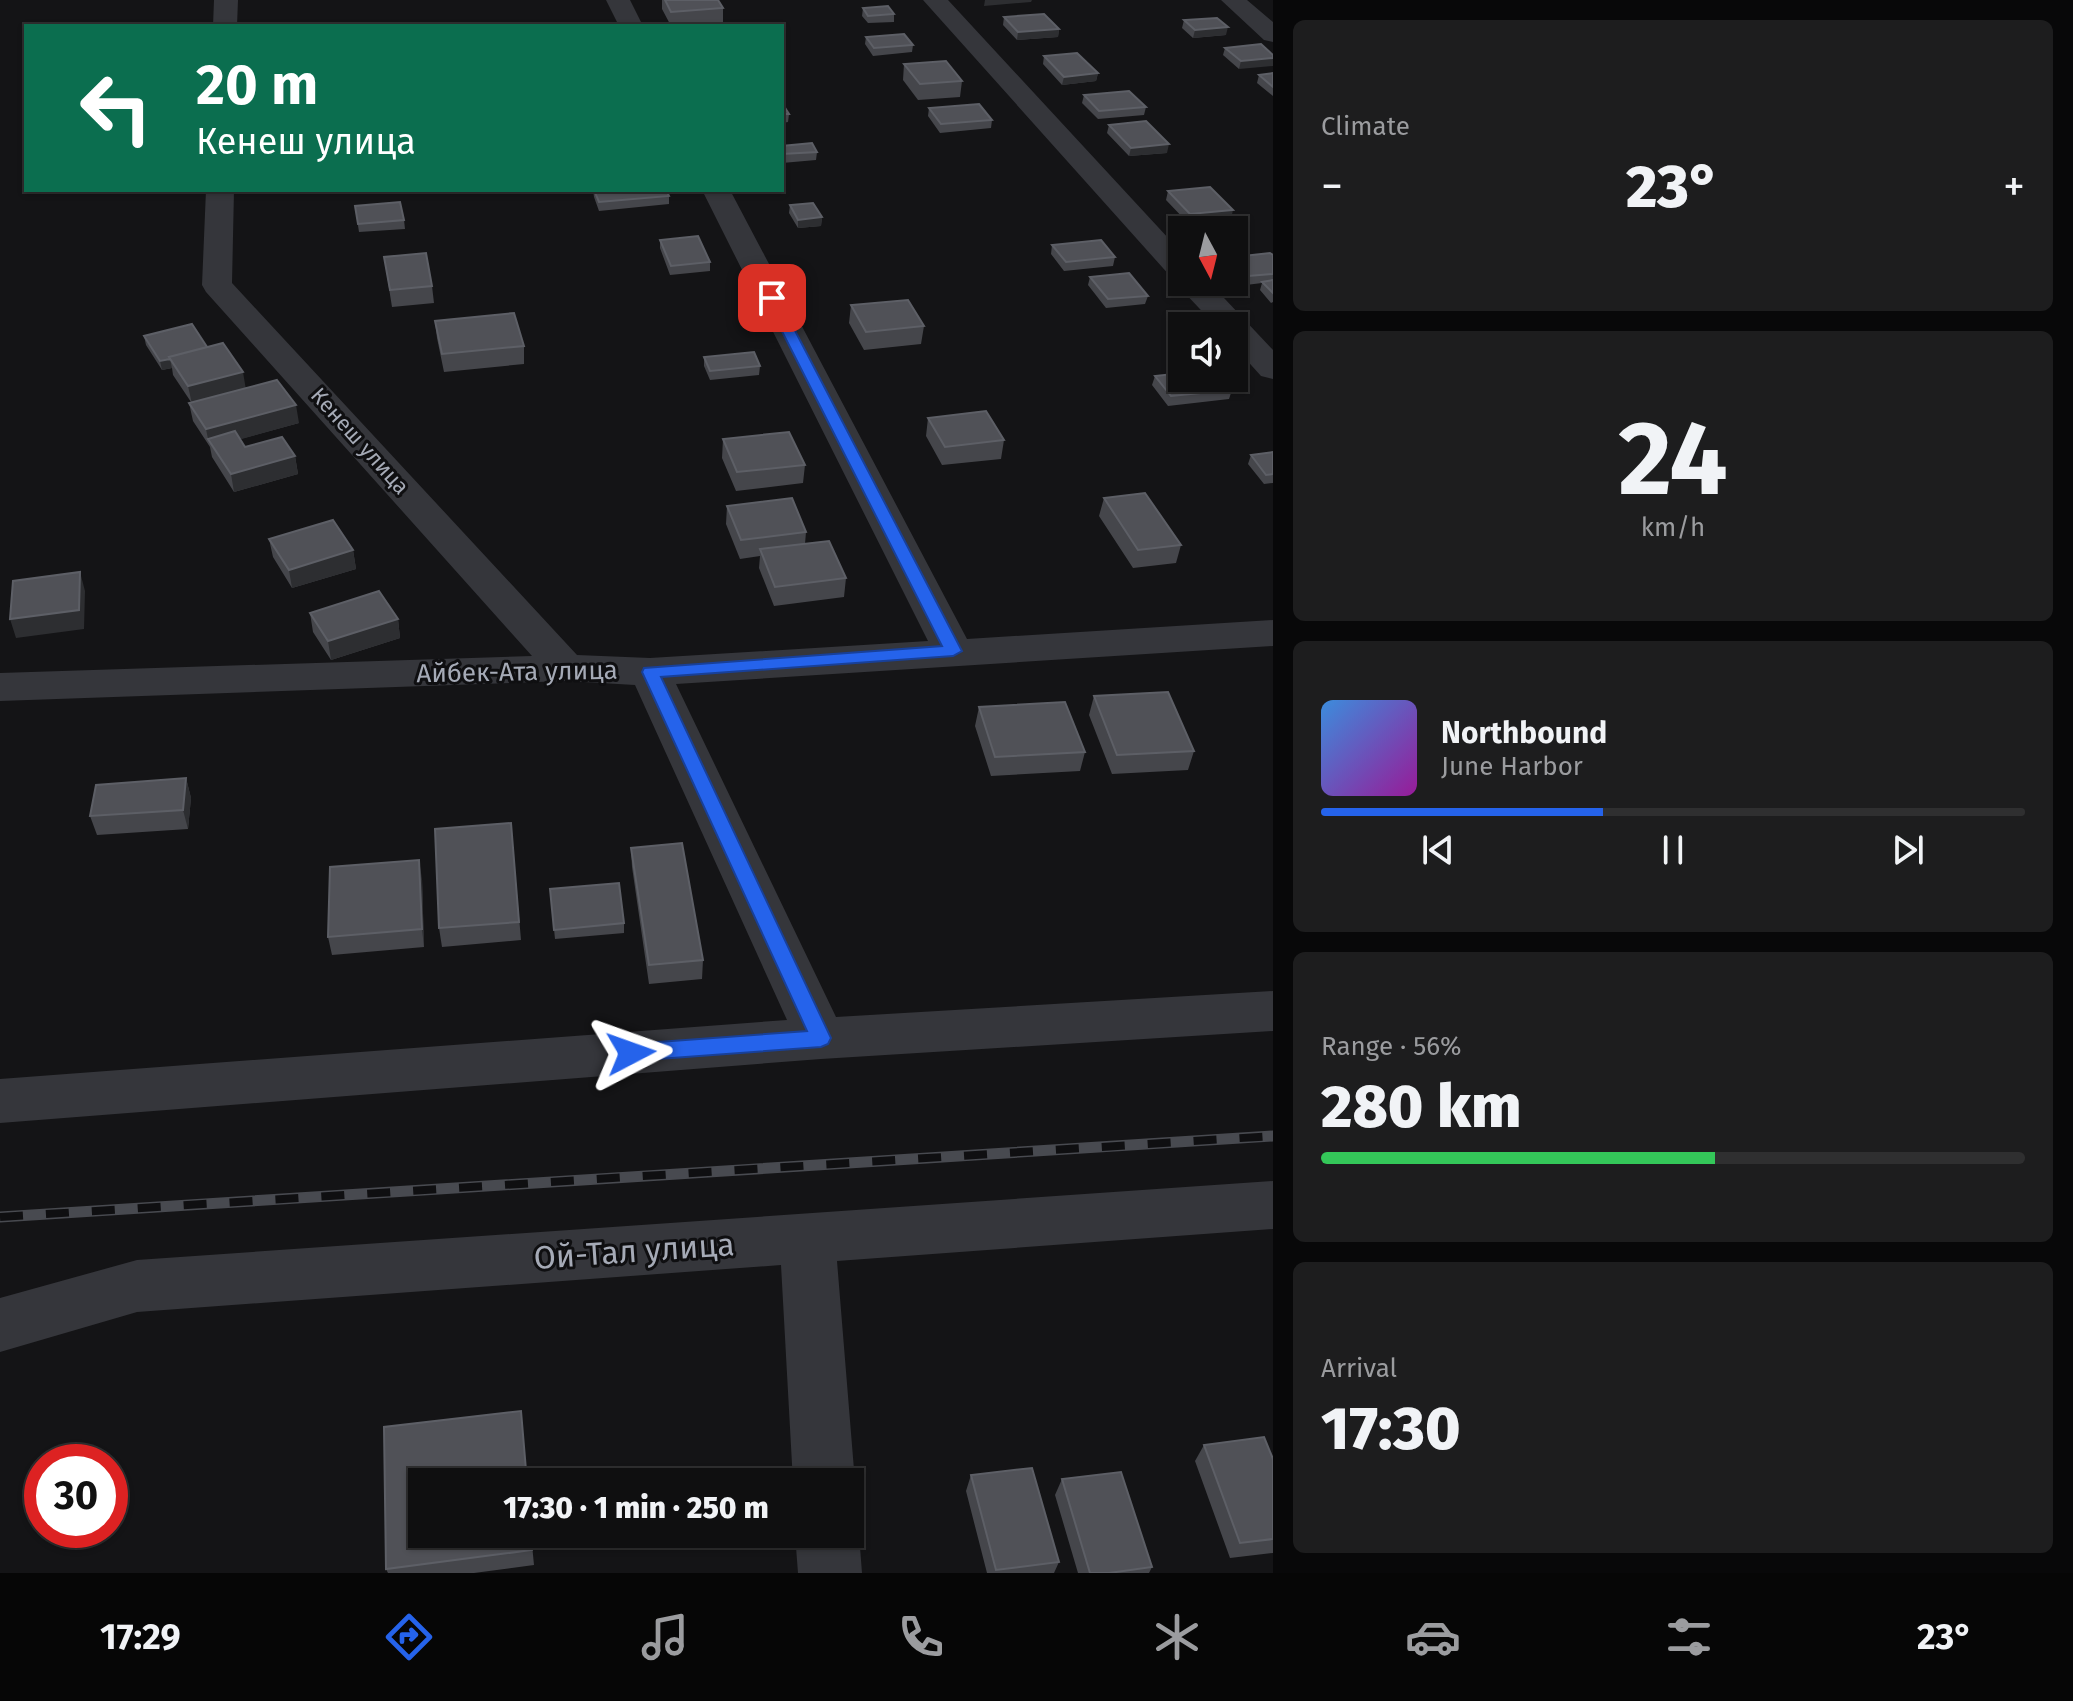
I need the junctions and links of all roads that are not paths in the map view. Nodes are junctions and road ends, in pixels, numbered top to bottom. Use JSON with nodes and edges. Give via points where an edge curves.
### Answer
{"nodes":[{"id":1,"x":226,"y":0,"type":"edge"},
{"id":2,"x":618,"y":0,"type":"edge"},
{"id":3,"x":935,"y":0,"type":"edge"},
{"id":4,"x":1233,"y":0,"type":"edge"},
{"id":5,"x":225,"y":24,"type":"edge"},
{"id":6,"x":630,"y":24,"type":"edge"},
{"id":7,"x":1273,"y":35,"type":"edge"},
{"id":8,"x":220,"y":192,"type":"edge"},
{"id":9,"x":717,"y":192,"type":"edge"},
{"id":10,"x":1168,"y":256,"type":"edge"},
{"id":11,"x":1205,"y":296,"type":"edge"},
{"id":12,"x":1219,"y":312,"type":"edge"},
{"id":13,"x":1248,"y":343,"type":"edge"},
{"id":14,"x":1273,"y":369,"type":"edge"},
{"id":15,"x":1273,"y":633,"type":"edge"},
{"id":16,"x":953,"y":651,"type":"junction"},
{"id":17,"x":566,"y":668,"type":"junction"},
{"id":18,"x":650,"y":672,"type":"junction"},
{"id":19,"x":0,"y":687,"type":"edge"},
{"id":20,"x":1273,"y":1011,"type":"edge"},
{"id":21,"x":821,"y":1038,"type":"junction"},
{"id":22,"x":0,"y":1101,"type":"edge"},
{"id":23,"x":1273,"y":1205,"type":"edge"},
{"id":24,"x":807,"y":1238,"type":"junction"},
{"id":25,"x":0,"y":1325,"type":"edge"},
{"id":26,"x":823,"y":1468,"type":"edge"},
{"id":27,"x":828,"y":1548,"type":"edge"},
{"id":28,"x":830,"y":1573,"type":"edge"}],
"edges":[{"from":1,"to":5,"type":"street"},
{"from":2,"to":6,"type":"street"},
{"from":3,"to":10,"type":"street"},
{"from":4,"to":7,"type":"street"},
{"from":8,"to":17,"type":"street","name":"Кенеш улица","via":[[217,285]]},
{"from":9,"to":16,"type":"street"},
{"from":11,"to":12,"type":"street"},
{"from":13,"to":14,"type":"street"},
{"from":15,"to":16,"type":"street","name":"Айбек-Ата улица"},
{"from":16,"to":18,"type":"street","name":"Айбек-Ата улица"},
{"from":17,"to":18,"type":"street","name":"Айбек-Ата улица"},
{"from":17,"to":19,"type":"street","name":"Айбек-Ата улица"},
{"from":18,"to":21,"type":"street"},
{"from":20,"to":21,"type":"street"},
{"from":21,"to":22,"type":"street"},
{"from":23,"to":24,"type":"street","name":"Ой-Тал улица"},
{"from":24,"to":25,"type":"street","name":"Ой-Тал улица","via":[[137,1286]]},
{"from":24,"to":26,"type":"street"},
{"from":27,"to":28,"type":"street"}]}
